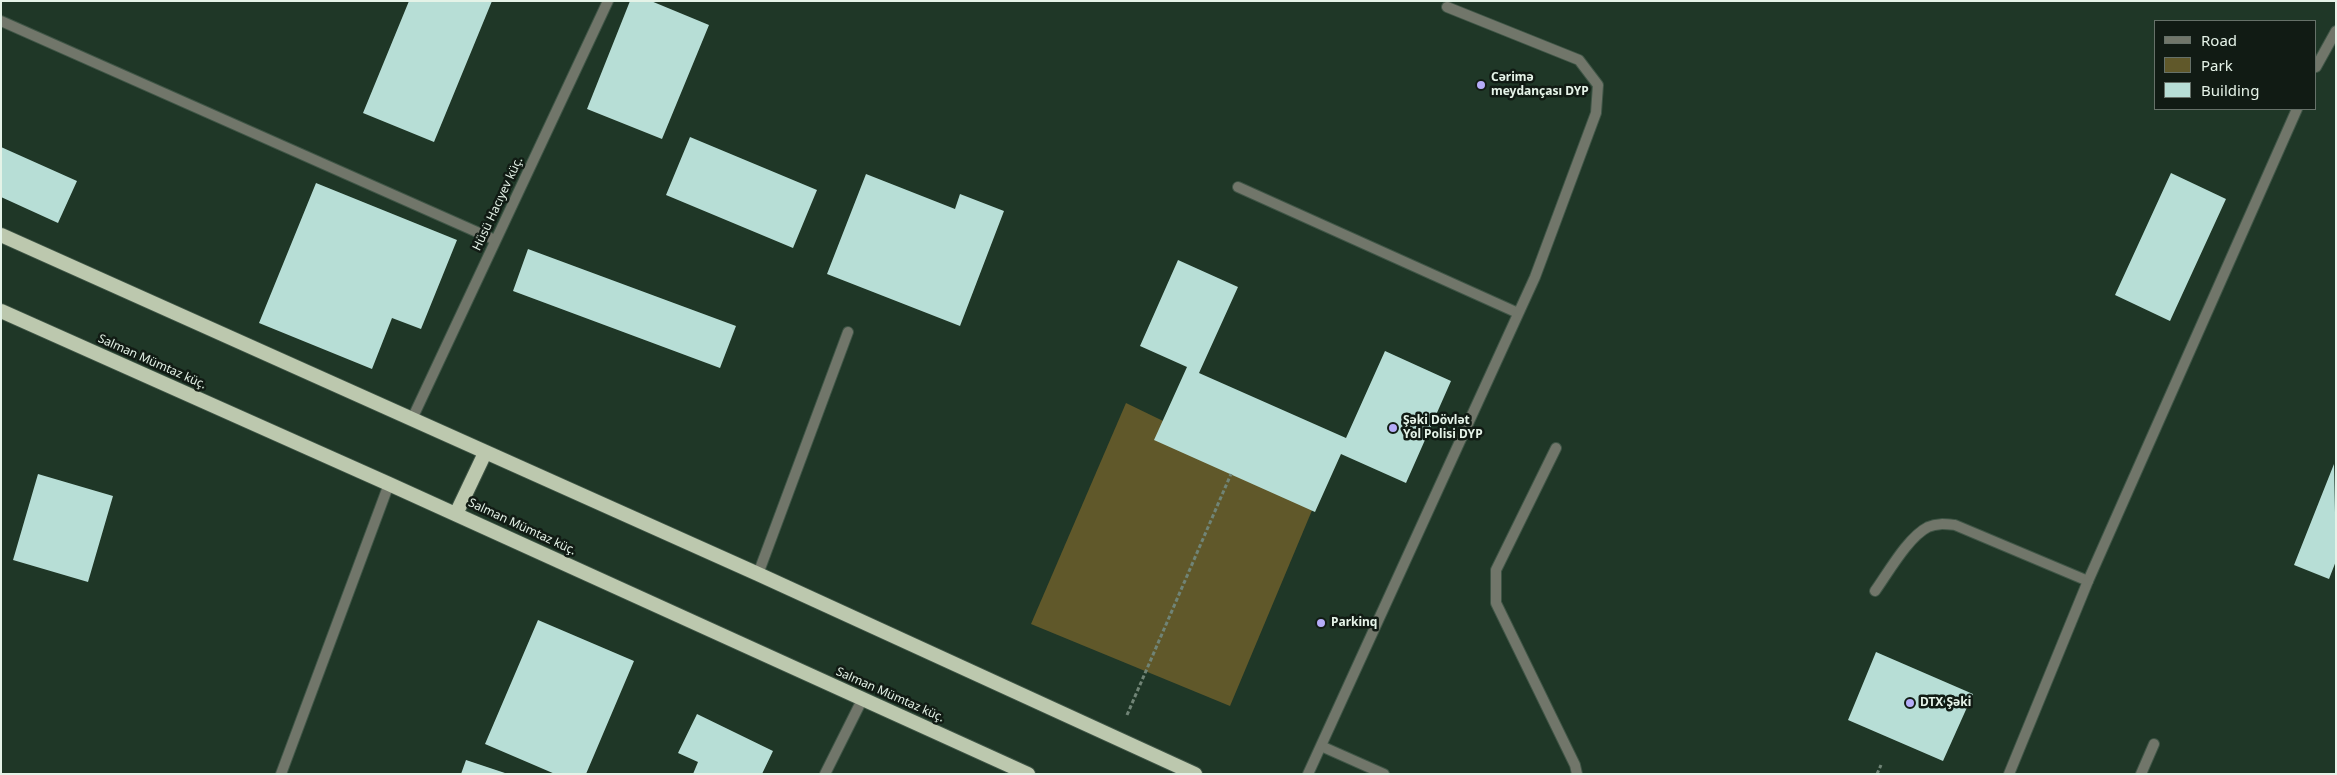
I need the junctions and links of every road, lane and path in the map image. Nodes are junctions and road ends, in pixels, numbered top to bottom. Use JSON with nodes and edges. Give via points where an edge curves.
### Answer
{"nodes":[{"id":1,"x":608,"y":1,"type":"edge"},
{"id":2,"x":1447,"y":7,"type":"dead end"},
{"id":3,"x":1,"y":21,"type":"edge"},
{"id":4,"x":2336,"y":31,"type":"edge"},
{"id":5,"x":2317,"y":65,"type":"edge"},
{"id":6,"x":2297,"y":110,"type":"edge"},
{"id":7,"x":1238,"y":187,"type":"dead end"},
{"id":8,"x":1,"y":235,"type":"edge"},
{"id":9,"x":495,"y":240,"type":"junction"},
{"id":10,"x":1518,"y":313,"type":"junction"},
{"id":11,"x":2,"y":314,"type":"edge"},
{"id":12,"x":848,"y":332,"type":"dead end"},
{"id":13,"x":412,"y":419,"type":"junction"},
{"id":14,"x":1556,"y":448,"type":"dead end"},
{"id":15,"x":485,"y":453,"type":"junction"},
{"id":16,"x":1231,"y":474,"type":"dead end"},
{"id":17,"x":389,"y":484,"type":"junction"},
{"id":18,"x":456,"y":514,"type":"junction"},
{"id":19,"x":758,"y":574,"type":"junction"},
{"id":20,"x":2088,"y":581,"type":"junction"},
{"id":21,"x":1875,"y":591,"type":"dead end"},
{"id":22,"x":862,"y":700,"type":"junction"},
{"id":23,"x":1117,"y":738,"type":"junction"},
{"id":24,"x":2154,"y":744,"type":"dead end"},
{"id":25,"x":1321,"y":746,"type":"junction"},
{"id":26,"x":1881,"y":764,"type":"dead end"},
{"id":27,"x":281,"y":774,"type":"edge"},
{"id":28,"x":825,"y":774,"type":"edge"},
{"id":29,"x":1028,"y":774,"type":"edge"},
{"id":30,"x":1195,"y":774,"type":"edge"},
{"id":31,"x":1308,"y":774,"type":"edge"},
{"id":32,"x":1384,"y":774,"type":"edge"},
{"id":33,"x":1576,"y":774,"type":"edge"},
{"id":34,"x":1877,"y":774,"type":"edge"},
{"id":35,"x":2009,"y":774,"type":"edge"},
{"id":36,"x":2141,"y":774,"type":"edge"}],
"edges":[{"from":1,"to":9,"type":"street","name":"Hüsü Hacıyev küç."},
{"from":2,"to":10,"type":"street","via":[[1579,60],[1598,85],[1596,113],[1535,277]]},
{"from":3,"to":9,"type":"street"},
{"from":4,"to":5,"type":"street"},
{"from":6,"to":20,"type":"street"},
{"from":7,"to":10,"type":"street"},
{"from":8,"to":13,"type":"highway"},
{"from":9,"to":13,"type":"street","name":"Hüsü Hacıyev küç."},
{"from":10,"to":25,"type":"street"},
{"from":11,"to":17,"type":"highway","name":"Salman Mümtaz küç."},
{"from":12,"to":19,"type":"street"},
{"from":13,"to":15,"type":"highway"},
{"from":14,"to":33,"type":"street","via":[[1496,570],[1496,603],[1575,765]]},
{"from":15,"to":18,"type":"highway"},
{"from":15,"to":19,"type":"highway"},
{"from":16,"to":23,"type":"path"},
{"from":17,"to":18,"type":"highway","name":"Salman Mümtaz küç."},
{"from":17,"to":27,"type":"street"},
{"from":18,"to":22,"type":"highway","name":"Salman Mümtaz küç."},
{"from":19,"to":23,"type":"highway"},
{"from":20,"to":21,"type":"street","via":[[1955,525],[1942,523],[1913,538]]},
{"from":20,"to":35,"type":"street"},
{"from":22,"to":28,"type":"street"},
{"from":22,"to":29,"type":"highway","name":"Salman Mümtaz küç."},
{"from":23,"to":30,"type":"highway"},
{"from":24,"to":36,"type":"street"},
{"from":25,"to":31,"type":"street"},
{"from":25,"to":32,"type":"street"},
{"from":26,"to":34,"type":"path"}]}
